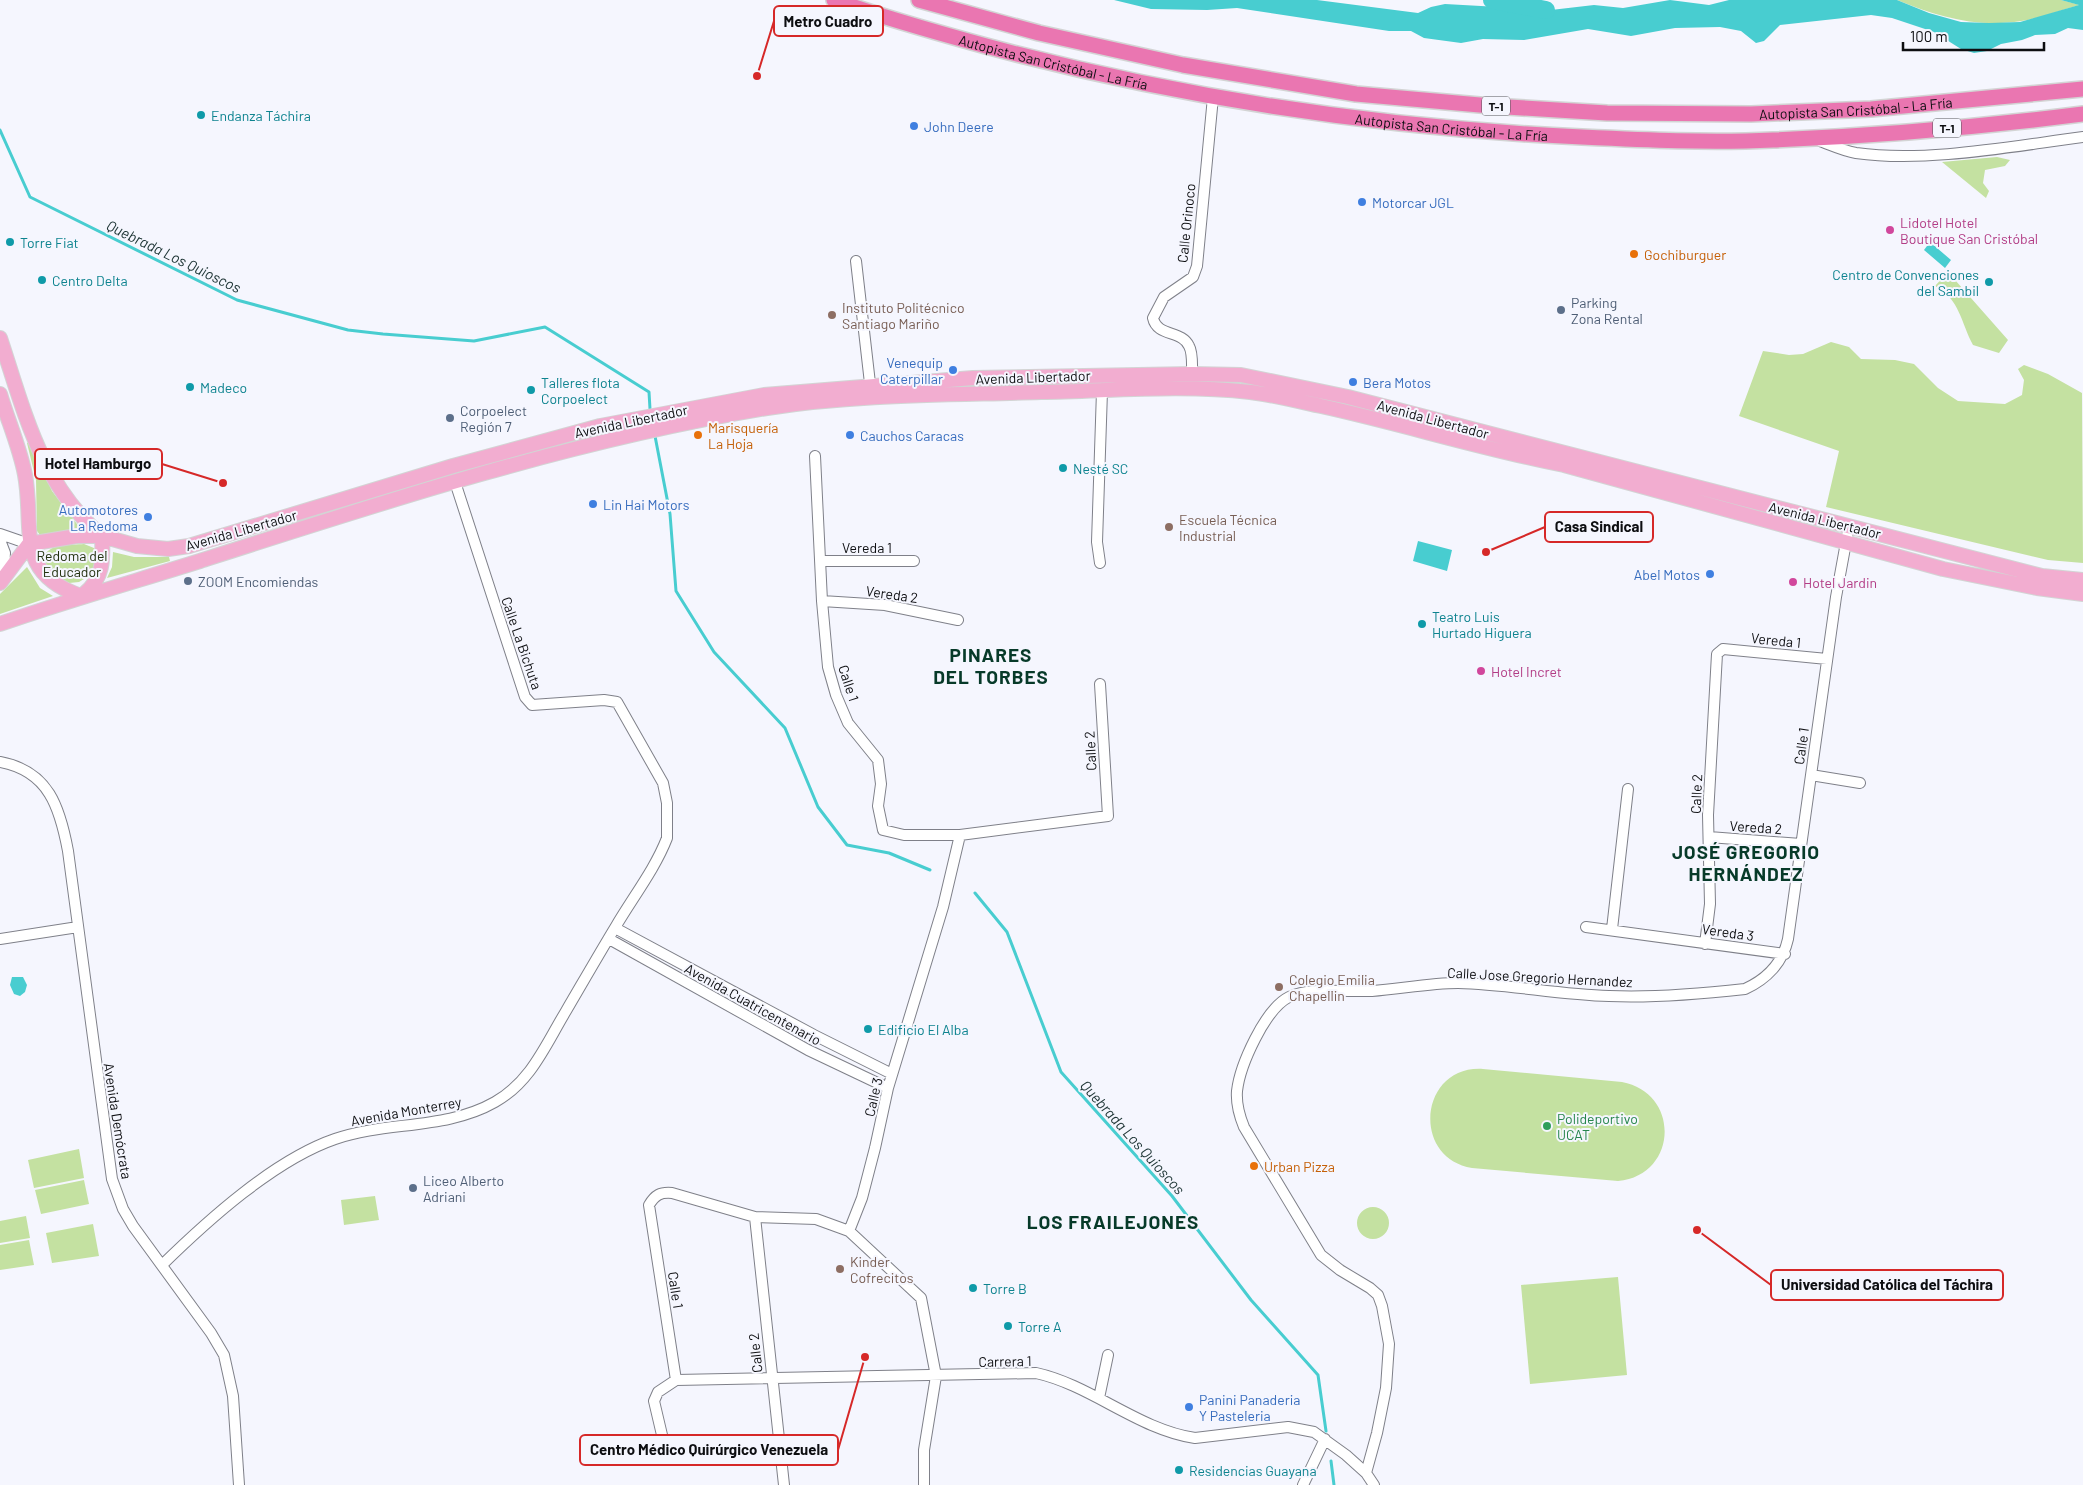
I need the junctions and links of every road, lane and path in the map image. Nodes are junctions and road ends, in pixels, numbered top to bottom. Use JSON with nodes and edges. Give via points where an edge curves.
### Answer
{"nodes":[{"id":1,"x":834,"y":0,"type":"edge"},
{"id":2,"x":919,"y":0,"type":"edge"},
{"id":3,"x":2083,"y":89,"type":"edge"},
{"id":4,"x":1213,"y":97,"type":"junction"},
{"id":5,"x":2083,"y":114,"type":"edge"},
{"id":6,"x":2083,"y":137,"type":"edge"},
{"id":7,"x":1812,"y":138,"type":"junction"},
{"id":8,"x":856,"y":261,"type":"dead end"},
{"id":9,"x":0,"y":338,"type":"edge"},
{"id":10,"x":1192,"y":374,"type":"junction"},
{"id":11,"x":1102,"y":391,"type":"junction"},
{"id":12,"x":871,"y":392,"type":"junction"},
{"id":13,"x":0,"y":394,"type":"edge"},
{"id":14,"x":815,"y":456,"type":"dead end"},
{"id":15,"x":455,"y":482,"type":"junction"},
{"id":16,"x":1850,"y":526,"type":"junction"},
{"id":17,"x":0,"y":534,"type":"edge"},
{"id":18,"x":102,"y":536,"type":"junction"},
{"id":19,"x":0,"y":540,"type":"edge"},
{"id":20,"x":1845,"y":542,"type":"junction"},
{"id":21,"x":29,"y":544,"type":"junction"},
{"id":22,"x":914,"y":560,"type":"dead end"},
{"id":23,"x":820,"y":561,"type":"junction"},
{"id":24,"x":1100,"y":563,"type":"dead end"},
{"id":25,"x":2083,"y":580,"type":"edge"},
{"id":26,"x":2,"y":581,"type":"edge"},
{"id":27,"x":2083,"y":594,"type":"edge"},
{"id":28,"x":81,"y":596,"type":"junction"},
{"id":29,"x":822,"y":601,"type":"junction"},
{"id":30,"x":958,"y":620,"type":"dead end"},
{"id":31,"x":0,"y":624,"type":"edge"},
{"id":32,"x":1723,"y":649,"type":"joint"},
{"id":33,"x":1827,"y":659,"type":"junction"},
{"id":34,"x":1100,"y":684,"type":"dead end"},
{"id":35,"x":0,"y":762,"type":"edge"},
{"id":36,"x":1811,"y":775,"type":"junction"},
{"id":37,"x":1860,"y":783,"type":"dead end"},
{"id":38,"x":1628,"y":789,"type":"dead end"},
{"id":39,"x":960,"y":835,"type":"junction"},
{"id":40,"x":1709,"y":837,"type":"junction"},
{"id":41,"x":1801,"y":844,"type":"junction"},
{"id":42,"x":78,"y":926,"type":"junction"},
{"id":43,"x":1586,"y":927,"type":"dead end"},
{"id":44,"x":615,"y":928,"type":"junction"},
{"id":45,"x":1612,"y":930,"type":"junction"},
{"id":46,"x":0,"y":939,"type":"edge"},
{"id":47,"x":609,"y":939,"type":"junction"},
{"id":48,"x":1706,"y":944,"type":"junction"},
{"id":49,"x":1785,"y":954,"type":"junction"},
{"id":50,"x":892,"y":1074,"type":"junction"},
{"id":51,"x":888,"y":1088,"type":"junction"},
{"id":52,"x":755,"y":1218,"type":"junction"},
{"id":53,"x":849,"y":1231,"type":"junction"},
{"id":54,"x":162,"y":1265,"type":"junction"},
{"id":55,"x":1108,"y":1355,"type":"dead end"},
{"id":56,"x":936,"y":1376,"type":"junction"},
{"id":57,"x":771,"y":1379,"type":"junction"},
{"id":58,"x":676,"y":1380,"type":"junction"},
{"id":59,"x":1099,"y":1398,"type":"junction"},
{"id":60,"x":1325,"y":1439,"type":"junction"},
{"id":61,"x":666,"y":1452,"type":"dead end"},
{"id":62,"x":1366,"y":1473,"type":"junction"},
{"id":63,"x":239,"y":1485,"type":"edge"},
{"id":64,"x":784,"y":1485,"type":"edge"},
{"id":65,"x":924,"y":1485,"type":"edge"},
{"id":66,"x":1303,"y":1485,"type":"edge"},
{"id":67,"x":1374,"y":1485,"type":"edge"}],
"edges":[{"from":1,"to":4,"type":"highway","name":"Autopista San Cristóbal - La Fría","number":"T-1","via":[[939,34],[1017,54]]},
{"from":2,"to":3,"type":"highway","name":"Autopista San Cristóbal - La Fría","number":"T-1","via":[[1039,33],[1212,70],[1356,94],[1491,106],[1607,113],[1751,114],[1890,108]]},
{"from":4,"to":7,"type":"highway","name":"Autopista San Cristóbal - La Fría","number":"T-1","via":[[1464,131],[1682,141]]},
{"from":4,"to":10,"type":"street","name":"Calle Orinoco","via":[[1197,266],[1193,277],[1164,297],[1153,318],[1159,329],[1190,346]]},
{"from":5,"to":7,"type":"highway","name":"Autopista San Cristóbal - La Fría","number":"T-1"},
{"from":6,"to":7,"type":"street","via":[[1960,152],[1892,155],[1854,152]]},
{"from":8,"to":12,"type":"street"},
{"from":9,"to":18,"type":"main road","via":[[52,479],[88,524]]},
{"from":10,"to":12,"type":"main road","name":"Avenida Libertador","via":[[973,378]]},
{"from":10,"to":16,"type":"main road","name":"Avenida Libertador","via":[[1240,375],[1348,397]]},
{"from":11,"to":12,"type":"main road","name":"Avenida Libertador"},
{"from":11,"to":20,"type":"main road","name":"Avenida Libertador","via":[[1189,389],[1249,392],[1281,398],[1564,465]]},
{"from":11,"to":24,"type":"street","via":[[1097,542]]},
{"from":12,"to":15,"type":"main road","name":"Avenida Libertador","via":[[679,426],[569,450]]},
{"from":12,"to":18,"type":"main road","name":"Avenida Libertador","via":[[764,395],[600,426],[453,466],[189,546],[168,549],[137,546]]},
{"from":13,"to":21,"type":"main road","via":[[25,473]]},
{"from":14,"to":23,"type":"street","name":"Calle 1"},
{"from":15,"to":28,"type":"main road","name":"Avenida Libertador","via":[[338,515]]},
{"from":15,"to":44,"type":"street","name":"Calle La Bichuta","via":[[525,697],[532,705],[617,702],[663,783],[667,803],[667,838]]},
{"from":16,"to":20,"type":"street","name":"Calle 1"},
{"from":16,"to":25,"type":"main road","name":"Avenida Libertador","via":[[2042,576]]},
{"from":17,"to":21,"type":"street"},
{"from":18,"to":21,"type":"main road","name":"Avenida Libertador","via":[[77,536]]},
{"from":18,"to":28,"type":"main road","via":[[100,573],[92,587]]},
{"from":19,"to":26,"type":"street","via":[[5,553]]},
{"from":20,"to":27,"type":"main road","name":"Avenida Libertador","via":[[1943,569]]},
{"from":20,"to":33,"type":"street","name":"Calle 1"},
{"from":21,"to":26,"type":"main road"},
{"from":21,"to":28,"type":"main road","via":[[46,576],[61,588]]},
{"from":22,"to":23,"type":"street","name":"Vereda 1"},
{"from":23,"to":29,"type":"street","name":"Calle 1"},
{"from":28,"to":31,"type":"main road","name":"Avenida Libertador"},
{"from":29,"to":30,"type":"street","name":"Vereda 2","via":[[886,605]]},
{"from":29,"to":39,"type":"street","name":"Calle 1","via":[[828,667],[836,695],[848,722],[878,760],[881,784],[878,806],[884,830],[904,835]]},
{"from":32,"to":33,"type":"street","name":"Vereda 1"},
{"from":32,"to":40,"type":"street","name":"Calle 2","via":[[1716,659]]},
{"from":33,"to":36,"type":"street","name":"Calle 1"},
{"from":34,"to":39,"type":"street","name":"Calle 2","via":[[1108,816]]},
{"from":35,"to":42,"type":"street","name":"Avenida Demócrata","via":[[27,769],[51,796],[60,813]]},
{"from":36,"to":37,"type":"street"},
{"from":36,"to":41,"type":"street","name":"Calle 1"},
{"from":38,"to":45,"type":"street"},
{"from":39,"to":50,"type":"street","name":"Calle 3","via":[[943,907]]},
{"from":40,"to":41,"type":"street","name":"Vereda 2"},
{"from":40,"to":48,"type":"street","name":"Calle 2","via":[[1710,904]]},
{"from":41,"to":49,"type":"street","name":"Calle 1"},
{"from":42,"to":46,"type":"street"},
{"from":42,"to":54,"type":"street","name":"Avenida Demócrata","via":[[112,1180],[123,1209]]},
{"from":43,"to":45,"type":"street","name":"Vereda 3"},
{"from":44,"to":47,"type":"street","name":"Calle La Bichuta"},
{"from":44,"to":50,"type":"street","name":"Avenida Cuatricentenario"},
{"from":45,"to":48,"type":"street","name":"Vereda 3"},
{"from":47,"to":51,"type":"street","name":"Avenida Cuatricentenario","via":[[808,1050]]},
{"from":47,"to":54,"type":"street","name":"Avenida Monterrey","via":[[545,1050],[512,1091],[465,1116],[378,1128],[334,1139],[300,1155],[258,1182]]},
{"from":48,"to":49,"type":"street","name":"Vereda 3"},
{"from":49,"to":62,"type":"street","name":"Calle Jose Gregorio Hernandez","via":[[1759,982],[1745,989],[1610,996],[1457,983],[1309,993],[1291,996],[1277,1007],[1246,1059],[1237,1091],[1239,1116],[1321,1255],[1370,1288],[1382,1306],[1389,1344],[1386,1388]]},
{"from":50,"to":51,"type":"street","name":"Calle 3"},
{"from":51,"to":53,"type":"street","name":"Calle 3","via":[[862,1198]]},
{"from":52,"to":53,"type":"street","via":[[816,1219]]},
{"from":52,"to":57,"type":"street","name":"Calle 2"},
{"from":52,"to":58,"type":"street","name":"Calle 1","via":[[672,1192],[654,1196],[648,1205]]},
{"from":53,"to":56,"type":"street","via":[[921,1298]]},
{"from":54,"to":63,"type":"street","name":"Avenida Demócrata","via":[[224,1355],[234,1396]]},
{"from":55,"to":59,"type":"street"},
{"from":56,"to":57,"type":"street","name":"Carrera 1"},
{"from":56,"to":59,"type":"street","name":"Carrera 1","via":[[1036,1373],[1064,1380]]},
{"from":56,"to":65,"type":"street","via":[[924,1450]]},
{"from":57,"to":58,"type":"street","name":"Carrera 1"},
{"from":57,"to":64,"type":"street","name":"Calle 2"},
{"from":58,"to":61,"type":"street","via":[[658,1392],[654,1401]]},
{"from":59,"to":60,"type":"street","name":"Carrera 1","via":[[1183,1436],[1208,1437],[1288,1427],[1314,1432]]},
{"from":60,"to":62,"type":"street","name":"Carrera 1"},
{"from":60,"to":66,"type":"street"},
{"from":62,"to":67,"type":"street","name":"Carrera 1"}]}
